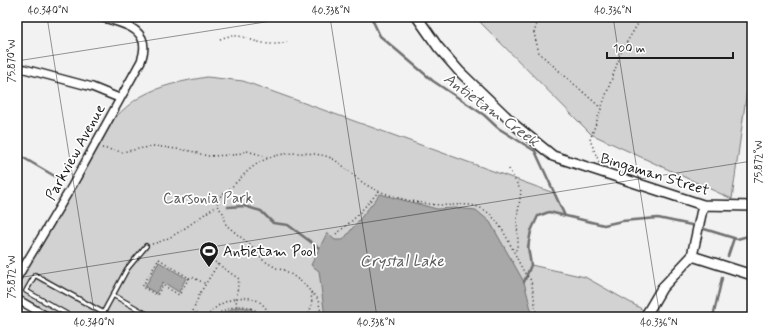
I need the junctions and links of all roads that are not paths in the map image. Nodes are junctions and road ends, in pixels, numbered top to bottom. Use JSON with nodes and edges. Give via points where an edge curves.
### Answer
{"nodes":[{"id":1,"x":100,"y":17,"type":"edge"},
{"id":2,"x":417,"y":17,"type":"edge"},
{"id":3,"x":17,"y":67,"type":"edge"},
{"id":4,"x":120,"y":98,"type":"junction"},
{"id":5,"x":703,"y":205,"type":"junction"},
{"id":6,"x":752,"y":206,"type":"edge"},
{"id":7,"x":146,"y":246,"type":"road end"},
{"id":8,"x":692,"y":256,"type":"junction"},
{"id":9,"x":752,"y":275,"type":"edge"},
{"id":10,"x":17,"y":278,"type":"edge"},
{"id":11,"x":113,"y":295,"type":"junction"},
{"id":12,"x":17,"y":299,"type":"edge"},
{"id":13,"x":102,"y":315,"type":"edge"},
{"id":14,"x":48,"y":317,"type":"edge"},
{"id":15,"x":72,"y":317,"type":"edge"},
{"id":16,"x":111,"y":317,"type":"edge"},
{"id":17,"x":152,"y":317,"type":"edge"},
{"id":18,"x":645,"y":317,"type":"edge"}],
"edges":[{"from":1,"to":4,"type":"street","name":"Parkview Avenue","via":[[125,25],[142,36],[145,50]]},
{"from":2,"to":5,"type":"street","name":"Bingaman Street","via":[[459,71],[516,126],[553,156]]},
{"from":3,"to":4,"type":"street"},
{"from":4,"to":10,"type":"street","name":"Parkview Avenue","via":[[72,186]]},
{"from":5,"to":6,"type":"street","name":"Bingaman Street"},
{"from":5,"to":8,"type":"street"},
{"from":7,"to":11,"type":"lane","via":[[127,269]]},
{"from":8,"to":9,"type":"street"},
{"from":8,"to":18,"type":"street","via":[[662,288]]},
{"from":11,"to":13,"type":"lane"},
{"from":11,"to":17,"type":"lane"},
{"from":12,"to":14,"type":"street"},
{"from":13,"to":15,"type":"lane","via":[[35,275],[26,291]]},
{"from":13,"to":16,"type":"lane"}]}
